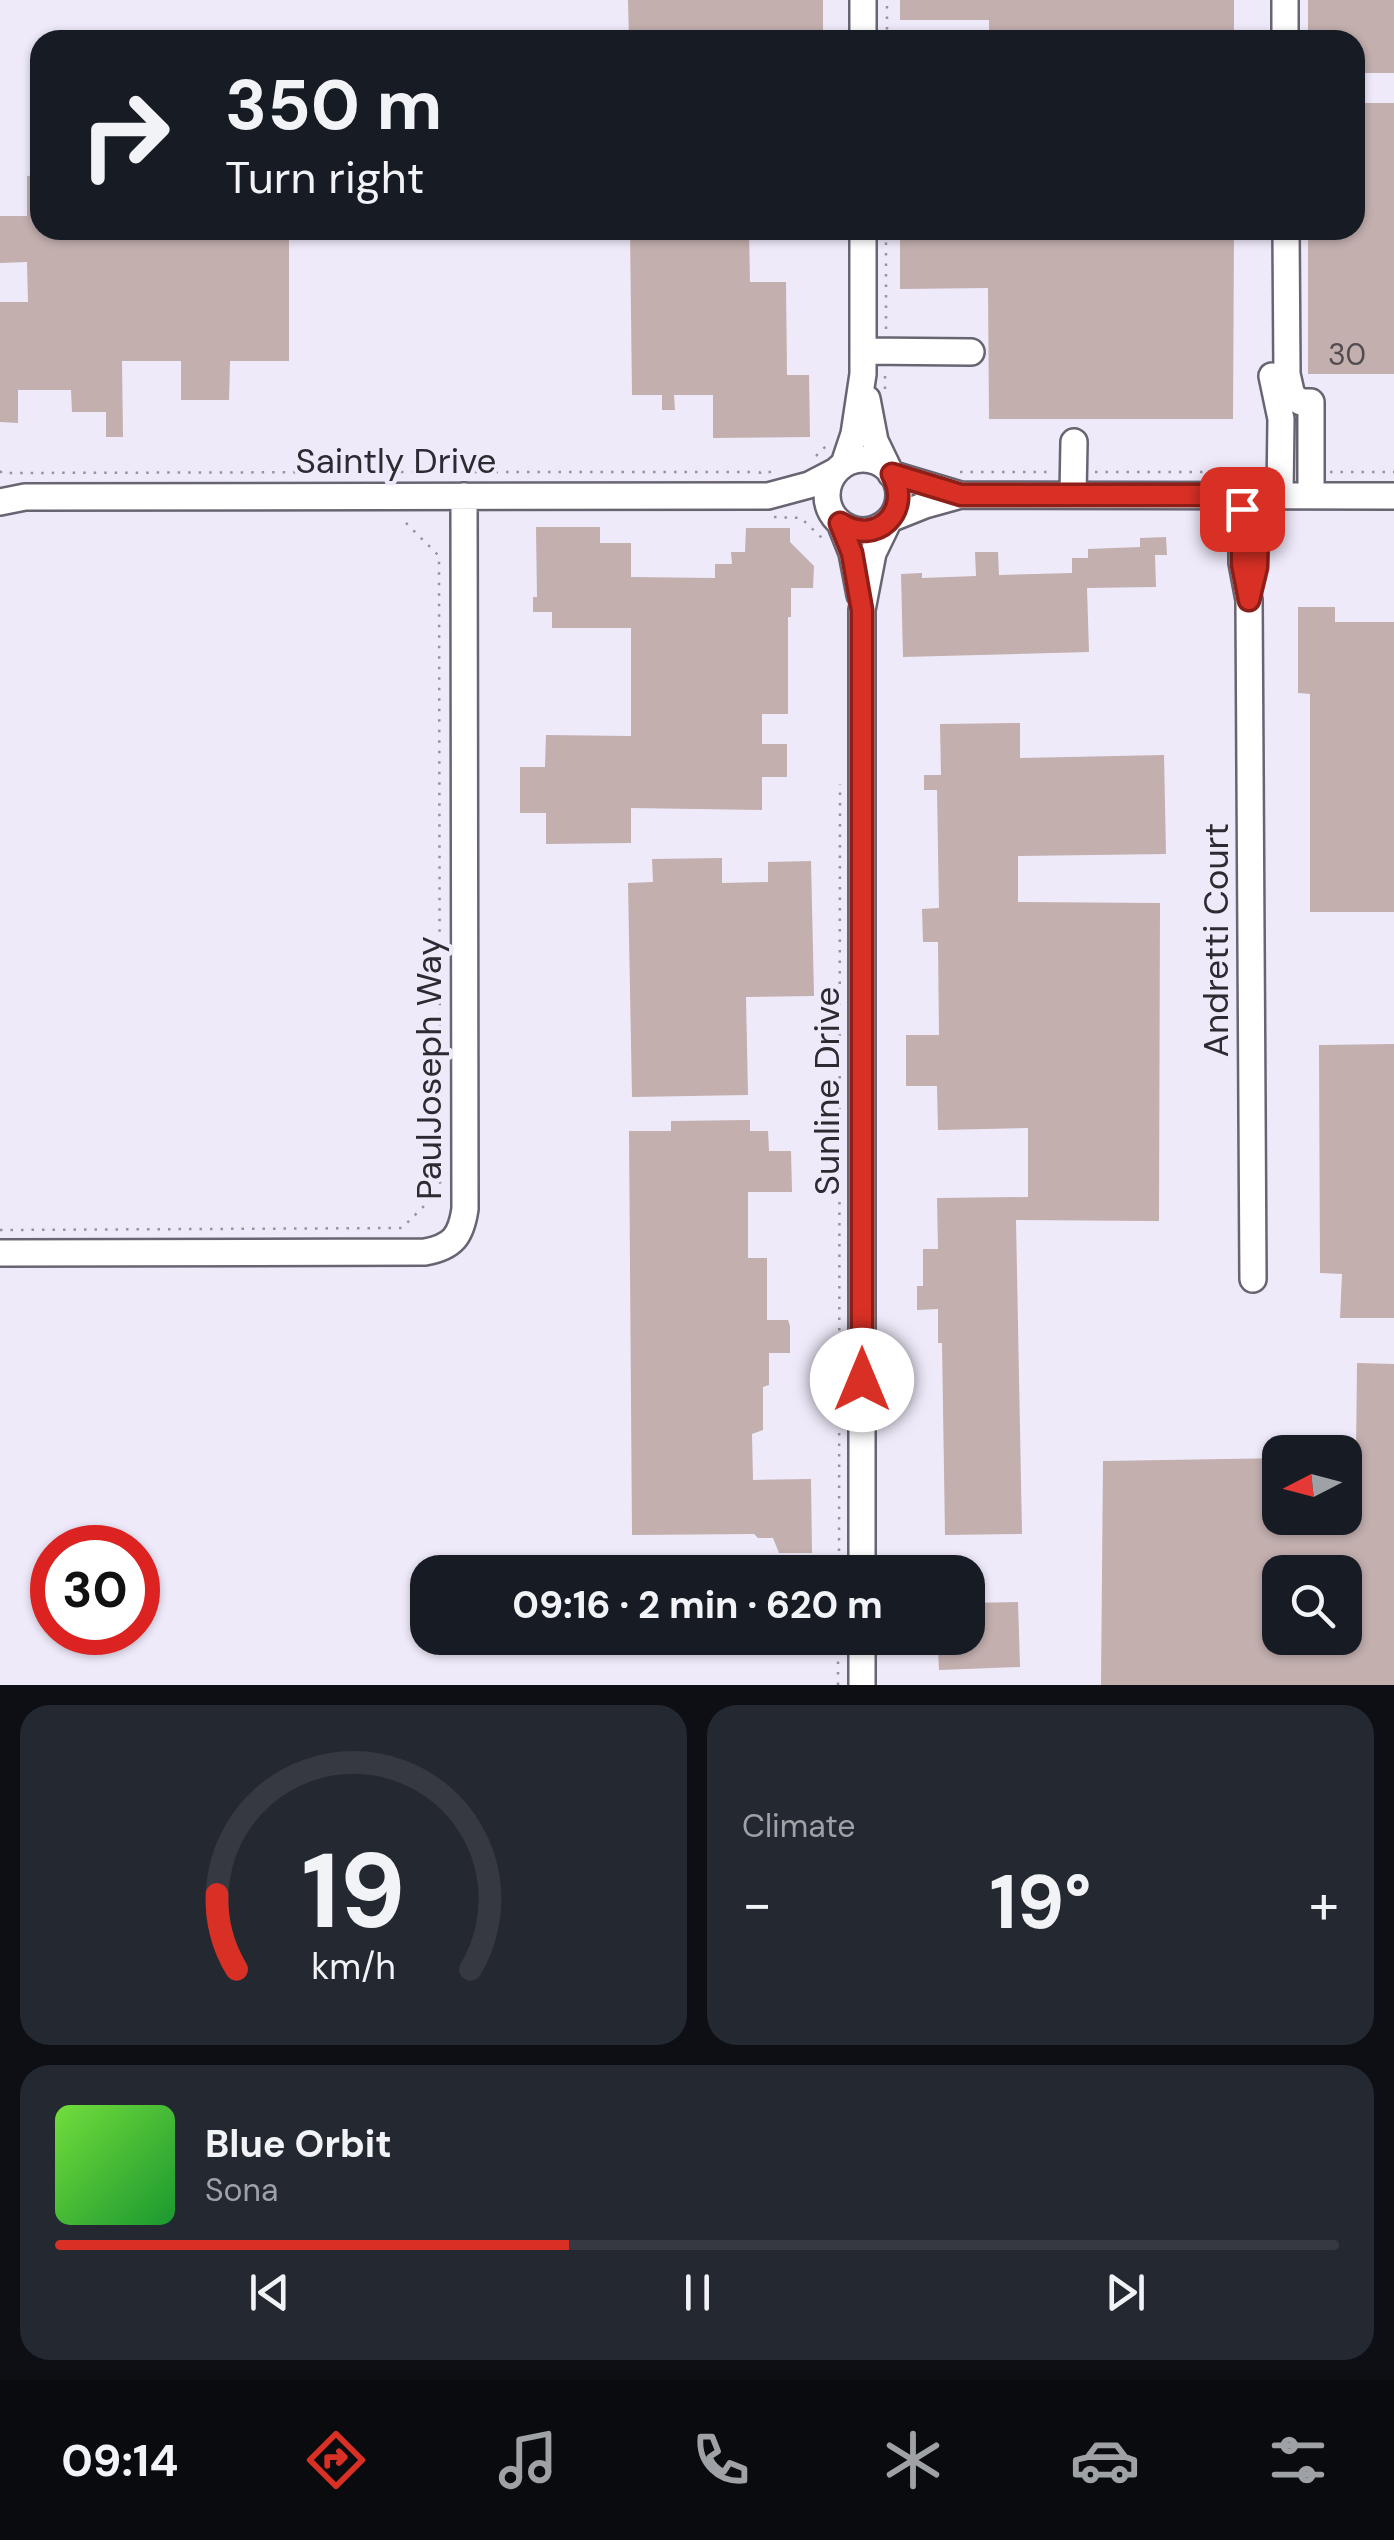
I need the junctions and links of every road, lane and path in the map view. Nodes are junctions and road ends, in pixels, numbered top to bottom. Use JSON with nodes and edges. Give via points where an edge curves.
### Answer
{"nodes":[{"id":1,"x":863,"y":0,"type":"edge"},
{"id":2,"x":887,"y":0,"type":"edge"},
{"id":3,"x":1285,"y":0,"type":"edge"},
{"id":4,"x":863,"y":30,"type":"edge"},
{"id":5,"x":886,"y":30,"type":"edge"},
{"id":6,"x":1285,"y":30,"type":"edge"},
{"id":7,"x":864,"y":240,"type":"edge"},
{"id":8,"x":885,"y":240,"type":"edge"},
{"id":9,"x":1269,"y":240,"type":"edge"},
{"id":10,"x":1286,"y":240,"type":"edge"},
{"id":11,"x":971,"y":352,"type":"dead end"},
{"id":12,"x":870,"y":367,"type":"junction"},
{"id":13,"x":1074,"y":442,"type":"dead end"},
{"id":14,"x":830,"y":459,"type":"junction"},
{"id":15,"x":0,"y":471,"type":"edge"},
{"id":16,"x":787,"y":472,"type":"dead end"},
{"id":17,"x":890,"y":472,"type":"junction"},
{"id":18,"x":1394,"y":472,"type":"edge"},
{"id":19,"x":961,"y":483,"type":"junction"},
{"id":20,"x":401,"y":484,"type":"junction"},
{"id":21,"x":1074,"y":484,"type":"junction"},
{"id":22,"x":1311,"y":484,"type":"junction"},
{"id":23,"x":1265,"y":489,"type":"junction"},
{"id":24,"x":765,"y":495,"type":"junction"},
{"id":25,"x":8,"y":496,"type":"edge"},
{"id":26,"x":464,"y":496,"type":"junction"},
{"id":27,"x":1394,"y":496,"type":"edge"},
{"id":28,"x":889,"y":520,"type":"junction"},
{"id":29,"x":834,"y":528,"type":"junction"},
{"id":30,"x":862,"y":610,"type":"junction"},
{"id":31,"x":840,"y":775,"type":"dead end"},
{"id":32,"x":0,"y":1230,"type":"edge"},
{"id":33,"x":0,"y":1253,"type":"edge"},
{"id":34,"x":1254,"y":1279,"type":"dead end"},
{"id":35,"x":838,"y":1555,"type":"edge"},
{"id":36,"x":862,"y":1555,"type":"edge"},
{"id":37,"x":838,"y":1655,"type":"edge"},
{"id":38,"x":862,"y":1655,"type":"edge"},
{"id":39,"x":838,"y":1685,"type":"edge"},
{"id":40,"x":862,"y":1685,"type":"edge"}],
"edges":[{"from":1,"to":4,"type":"street"},
{"from":2,"to":5,"type":"path"},
{"from":3,"to":6,"type":"street"},
{"from":7,"to":12,"type":"street"},
{"from":8,"to":12,"type":"path"},
{"from":9,"to":23,"type":"street","via":[[1270,366],[1280,419]]},
{"from":10,"to":22,"type":"street","via":[[1287,374],[1292,396],[1312,402]]},
{"from":11,"to":12,"type":"street"},
{"from":12,"to":14,"type":"street","via":[[854,434]]},
{"from":12,"to":17,"type":"street","via":[[875,442]]},
{"from":13,"to":21,"type":"street"},
{"from":14,"to":17,"type":"street","via":[[868,460]]},
{"from":14,"to":24,"type":"street","name":"Saintly Drive","via":[[809,486]]},
{"from":14,"to":29,"type":"street"},
{"from":15,"to":20,"type":"path"},
{"from":16,"to":24,"type":"path"},
{"from":17,"to":19,"type":"street"},
{"from":17,"to":28,"type":"street","via":[[898,496]]},
{"from":18,"to":22,"type":"path"},
{"from":19,"to":21,"type":"street"},
{"from":19,"to":21,"type":"path"},
{"from":19,"to":28,"type":"street"},
{"from":20,"to":24,"type":"path"},
{"from":20,"to":25,"type":"street","name":"Saintly Drive"},
{"from":20,"to":26,"type":"street","name":"Saintly Drive"},
{"from":20,"to":32,"type":"path","via":[[402,519],[439,556],[440,1190],[402,1228]]},
{"from":21,"to":23,"type":"street"},
{"from":21,"to":23,"type":"path"},
{"from":22,"to":23,"type":"street"},
{"from":22,"to":27,"type":"street"},
{"from":23,"to":34,"type":"street","name":"Andretti Court","via":[[1249,600]]},
{"from":24,"to":26,"type":"street","name":"Saintly Drive"},
{"from":24,"to":29,"type":"path","via":[[801,518]]},
{"from":24,"to":29,"type":"street","name":"Saintly Drive","via":[[817,510]]},
{"from":26,"to":33,"type":"street","name":"PaulJoseph Way","via":[[462,1227],[441,1249],[425,1252]]},
{"from":28,"to":29,"type":"street","via":[[876,529]]},
{"from":28,"to":30,"type":"street","name":"Sunline Drive","via":[[873,553]]},
{"from":29,"to":30,"type":"street","name":"Sunline Drive","via":[[852,553]]},
{"from":30,"to":36,"type":"street","name":"Sunline Drive"},
{"from":31,"to":35,"type":"path"},
{"from":37,"to":39,"type":"path"},
{"from":38,"to":40,"type":"street"}]}
